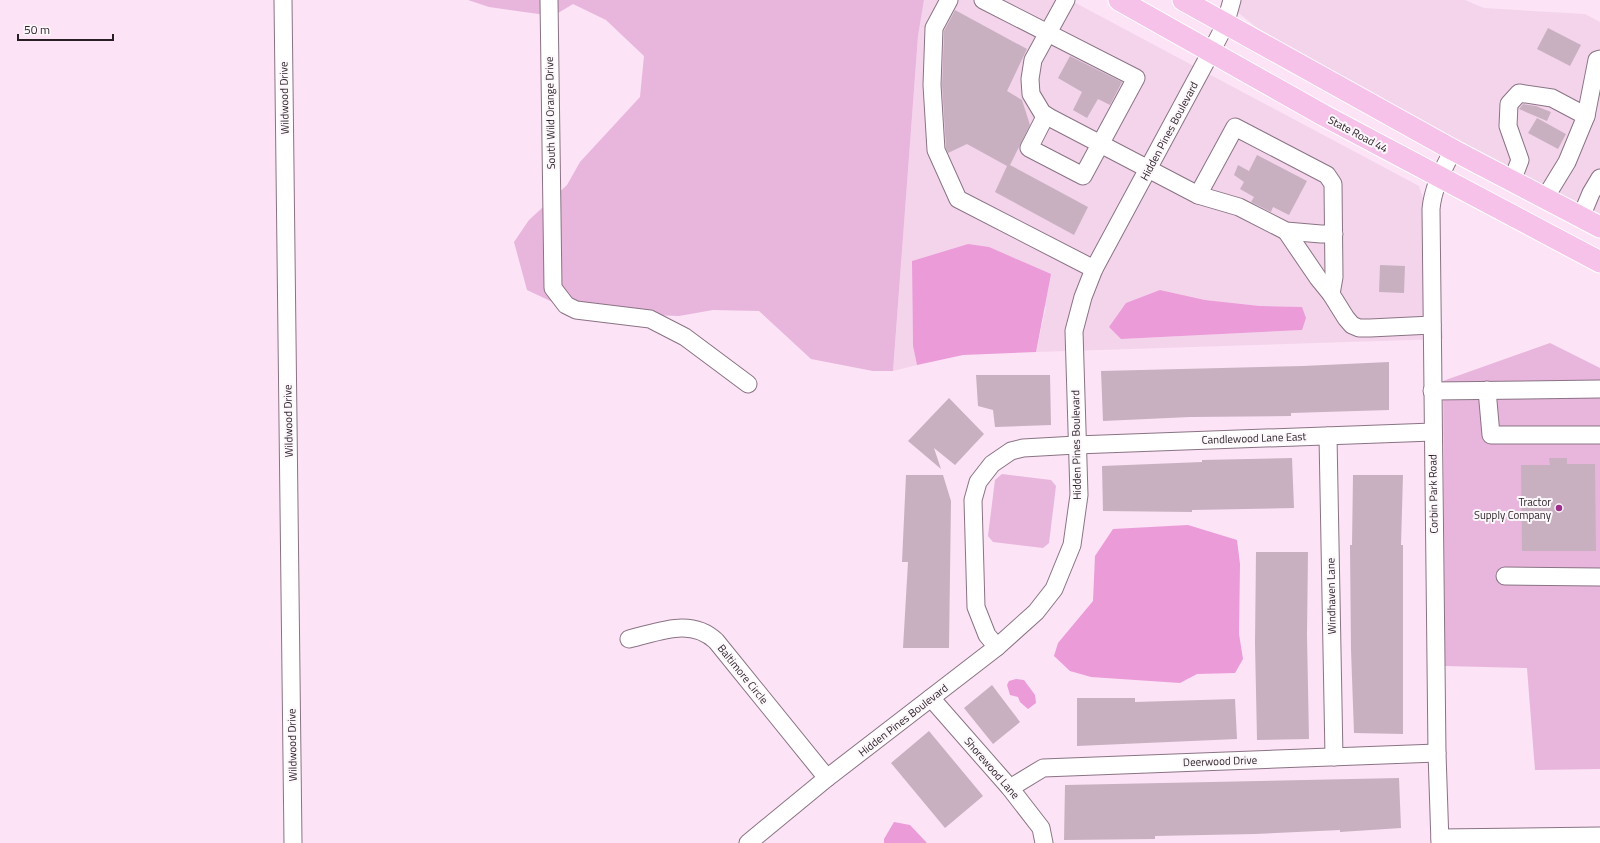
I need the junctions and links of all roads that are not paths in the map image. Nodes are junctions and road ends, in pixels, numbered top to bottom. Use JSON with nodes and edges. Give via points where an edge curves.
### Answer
{"nodes":[{"id":1,"x":283,"y":0,"type":"edge"},
{"id":2,"x":549,"y":0,"type":"edge"},
{"id":3,"x":949,"y":0,"type":"edge"},
{"id":4,"x":983,"y":0,"type":"edge"},
{"id":5,"x":1066,"y":0,"type":"edge"},
{"id":6,"x":1119,"y":0,"type":"edge"},
{"id":7,"x":1183,"y":0,"type":"edge"},
{"id":8,"x":1232,"y":0,"type":"edge"},
{"id":9,"x":1225,"y":25,"type":"junction"},
{"id":10,"x":1048,"y":34,"type":"junction"},
{"id":11,"x":1211,"y":52,"type":"junction"},
{"id":12,"x":1600,"y":59,"type":"edge"},
{"id":13,"x":1046,"y":115,"type":"junction"},
{"id":14,"x":1586,"y":116,"type":"junction"},
{"id":15,"x":1100,"y":144,"type":"junction"},
{"id":16,"x":1453,"y":150,"type":"junction"},
{"id":17,"x":1149,"y":169,"type":"junction"},
{"id":18,"x":1438,"y":178,"type":"junction"},
{"id":19,"x":1600,"y":178,"type":"edge"},
{"id":20,"x":1512,"y":181,"type":"junction"},
{"id":21,"x":1198,"y":195,"type":"junction"},
{"id":22,"x":1545,"y":198,"type":"junction"},
{"id":23,"x":1581,"y":217,"type":"junction"},
{"id":24,"x":1600,"y":227,"type":"edge"},
{"id":25,"x":1286,"y":231,"type":"junction"},
{"id":26,"x":1334,"y":234,"type":"junction"},
{"id":27,"x":1600,"y":262,"type":"edge"},
{"id":28,"x":1094,"y":269,"type":"junction"},
{"id":29,"x":1332,"y":294,"type":"junction"},
{"id":30,"x":1432,"y":325,"type":"junction"},
{"id":31,"x":748,"y":384,"type":"dead end"},
{"id":32,"x":1600,"y":389,"type":"edge"},
{"id":33,"x":1487,"y":390,"type":"junction"},
{"id":34,"x":1432,"y":391,"type":"junction"},
{"id":35,"x":1433,"y":432,"type":"junction"},
{"id":36,"x":1600,"y":435,"type":"edge"},
{"id":37,"x":1328,"y":436,"type":"junction"},
{"id":38,"x":1076,"y":445,"type":"junction"},
{"id":39,"x":1505,"y":576,"type":"dead end"},
{"id":40,"x":1600,"y":577,"type":"edge"},
{"id":41,"x":629,"y":640,"type":"dead end"},
{"id":42,"x":997,"y":647,"type":"junction"},
{"id":43,"x":931,"y":698,"type":"junction"},
{"id":44,"x":1437,"y":753,"type":"junction"},
{"id":45,"x":1334,"y":757,"type":"junction"},
{"id":46,"x":827,"y":778,"type":"junction"},
{"id":47,"x":1010,"y":788,"type":"junction"},
{"id":48,"x":1596,"y":838,"type":"edge"},
{"id":49,"x":1440,"y":840,"type":"edge"},
{"id":50,"x":293,"y":843,"type":"edge"},
{"id":51,"x":748,"y":843,"type":"edge"},
{"id":52,"x":1044,"y":843,"type":"edge"}],
"edges":[{"from":1,"to":50,"type":"street","name":"Wildwood Drive"},
{"from":2,"to":31,"type":"street","name":"South Wild Orange Drive","via":[[553,288],[566,305],[576,310],[650,319],[685,337]]},
{"from":3,"to":28,"type":"street","via":[[934,28],[932,85],[936,150],[958,198]]},
{"from":4,"to":10,"type":"street"},
{"from":5,"to":10,"type":"street"},
{"from":6,"to":11,"type":"main road","name":"State Road 44"},
{"from":7,"to":9,"type":"main road"},
{"from":8,"to":9,"type":"street","name":"Hidden Pines Boulevard"},
{"from":9,"to":11,"type":"street","name":"Hidden Pines Boulevard"},
{"from":9,"to":16,"type":"main road"},
{"from":10,"to":13,"type":"street","via":[[1033,60],[1030,80],[1031,94]]},
{"from":10,"to":15,"type":"street","via":[[1136,78]]},
{"from":11,"to":17,"type":"street","name":"Hidden Pines Boulevard"},
{"from":11,"to":18,"type":"main road","name":"State Road 44"},
{"from":12,"to":14,"type":"street","via":[[1597,60]]},
{"from":13,"to":15,"type":"street"},
{"from":13,"to":15,"type":"street","via":[[1028,148],[1083,176]]},
{"from":14,"to":20,"type":"street","via":[[1552,98],[1519,93],[1509,104],[1508,126],[1520,160]]},
{"from":14,"to":22,"type":"street","via":[[1567,162]]},
{"from":15,"to":17,"type":"street"},
{"from":16,"to":18,"type":"street","name":"Corbin Park Road"},
{"from":16,"to":20,"type":"main road"},
{"from":17,"to":21,"type":"street"},
{"from":17,"to":28,"type":"street","name":"Hidden Pines Boulevard"},
{"from":18,"to":27,"type":"main road","name":"State Road 44"},
{"from":18,"to":30,"type":"street","name":"Corbin Park Road","via":[[1432,195],[1431,210]]},
{"from":19,"to":23,"type":"street"},
{"from":20,"to":22,"type":"main road"},
{"from":21,"to":25,"type":"street","via":[[1239,207]]},
{"from":21,"to":26,"type":"street","via":[[1235,127],[1317,169],[1330,179],[1333,184]]},
{"from":22,"to":23,"type":"main road"},
{"from":23,"to":24,"type":"main road"},
{"from":25,"to":26,"type":"street"},
{"from":25,"to":29,"type":"street"},
{"from":26,"to":29,"type":"street"},
{"from":28,"to":38,"type":"street","name":"Hidden Pines Boulevard","via":[[1074,331]]},
{"from":29,"to":30,"type":"street","via":[[1346,318],[1359,328]]},
{"from":30,"to":34,"type":"street","name":"Corbin Park Road"},
{"from":32,"to":33,"type":"street"},
{"from":33,"to":34,"type":"street"},
{"from":33,"to":36,"type":"street","via":[[1491,435]]},
{"from":34,"to":35,"type":"street","name":"Corbin Park Road"},
{"from":35,"to":37,"type":"street","name":"Candlewood Lane East"},
{"from":35,"to":44,"type":"street","name":"Corbin Park Road"},
{"from":37,"to":38,"type":"street","name":"Candlewood Lane East"},
{"from":37,"to":45,"type":"street","name":"Windhaven Lane"},
{"from":38,"to":42,"type":"street","name":"Hidden Pines Boulevard","via":[[1079,495],[1072,545],[1054,589],[1036,612]]},
{"from":38,"to":42,"type":"street","name":"Candlewood Lane East","via":[[1011,451],[992,464],[978,482],[973,500],[976,607],[987,635]]},
{"from":39,"to":40,"type":"street"},
{"from":41,"to":46,"type":"street","name":"Baltimore Circle","via":[[681,627],[708,633]]},
{"from":42,"to":43,"type":"street","name":"Hidden Pines Boulevard"},
{"from":43,"to":46,"type":"street","name":"Hidden Pines Boulevard"},
{"from":43,"to":47,"type":"street","name":"Shorewood Lane"},
{"from":44,"to":45,"type":"street","name":"Deerwood Drive"},
{"from":44,"to":49,"type":"street","name":"Corbin Park Road"},
{"from":45,"to":47,"type":"street","name":"Deerwood Drive","via":[[1042,768]]},
{"from":46,"to":51,"type":"street","name":"Hidden Pines Boulevard"},
{"from":47,"to":52,"type":"street","name":"Shorewood Lane","via":[[1041,828]]},
{"from":48,"to":49,"type":"street"}]}
